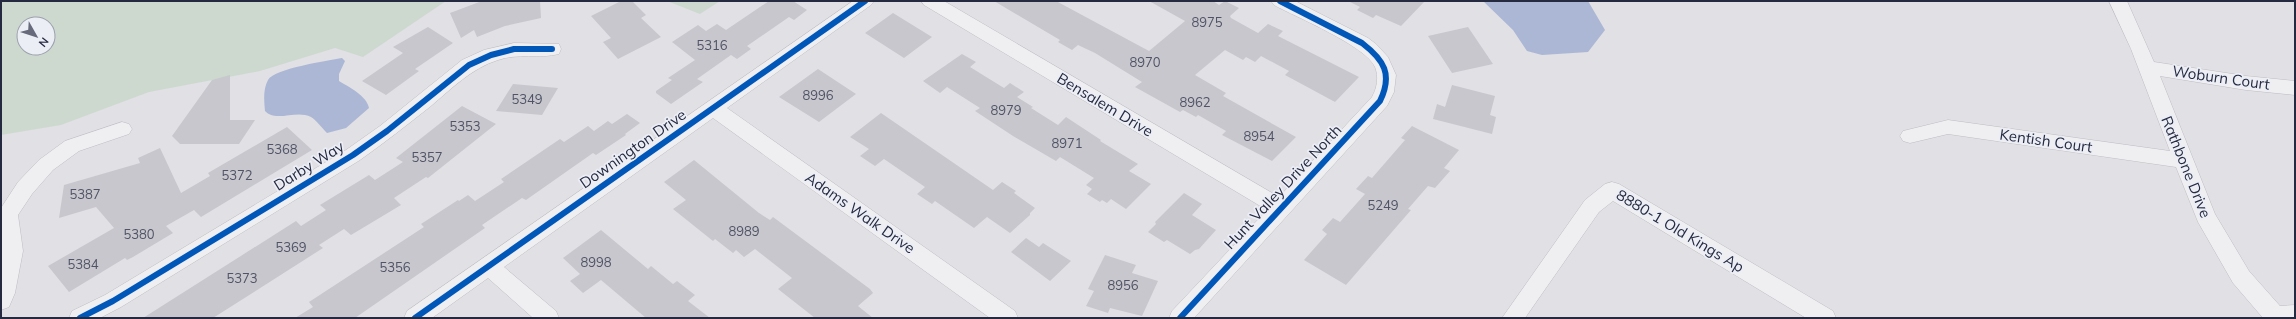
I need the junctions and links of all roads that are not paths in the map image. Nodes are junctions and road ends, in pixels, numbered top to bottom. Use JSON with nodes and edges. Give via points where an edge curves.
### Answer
{"nodes":[{"id":1,"x":865,"y":1,"type":"edge"},
{"id":2,"x":930,"y":1,"type":"edge"},
{"id":3,"x":1280,"y":1,"type":"edge"},
{"id":4,"x":2118,"y":1,"type":"edge"},
{"id":5,"x":552,"y":49,"type":"dead end"},
{"id":6,"x":2147,"y":67,"type":"junction"},
{"id":7,"x":2295,"y":88,"type":"edge"},
{"id":8,"x":713,"y":108,"type":"junction"},
{"id":9,"x":122,"y":128,"type":"dead end"},
{"id":10,"x":1910,"y":136,"type":"dead end"},
{"id":11,"x":2183,"y":160,"type":"junction"},
{"id":12,"x":1281,"y":208,"type":"junction"},
{"id":13,"x":5,"y":214,"type":"edge"},
{"id":14,"x":489,"y":266,"type":"junction"},
{"id":15,"x":1,"y":301,"type":"edge"},
{"id":16,"x":2282,"y":316,"type":"edge"},
{"id":17,"x":80,"y":318,"type":"edge"},
{"id":18,"x":415,"y":318,"type":"edge"},
{"id":19,"x":548,"y":318,"type":"edge"},
{"id":20,"x":1008,"y":318,"type":"edge"},
{"id":21,"x":1180,"y":318,"type":"edge"},
{"id":22,"x":1513,"y":318,"type":"edge"},
{"id":23,"x":1825,"y":318,"type":"edge"}],
"edges":[{"from":1,"to":8,"type":"street","name":"Downington Drive"},
{"from":2,"to":12,"type":"street","name":"Bensalem Drive"},
{"from":3,"to":12,"type":"street","name":"Hunt Valley Drive North","via":[[1362,43],[1384,66],[1388,79],[1380,101]]},
{"from":4,"to":6,"type":"street","name":"Rathbone Drive"},
{"from":5,"to":17,"type":"street","name":"Darby Way","via":[[514,49],[491,55],[469,65],[417,108],[353,155],[114,301]]},
{"from":6,"to":7,"type":"street","name":"Woburn Court"},
{"from":6,"to":11,"type":"street","name":"Rathbone Drive"},
{"from":8,"to":14,"type":"street","name":"Downington Drive"},
{"from":8,"to":20,"type":"street","name":"Adams Walk Drive"},
{"from":9,"to":13,"type":"street","via":[[72,146],[46,165]]},
{"from":10,"to":11,"type":"street","name":"Kentish Court","via":[[1948,127]]},
{"from":11,"to":16,"type":"street","name":"Rathbone Drive","via":[[2215,235],[2241,277]]},
{"from":12,"to":21,"type":"street","name":"Hunt Valley Drive North"},
{"from":13,"to":15,"type":"street","via":[[12,252]]},
{"from":14,"to":18,"type":"street","name":"Downington Drive"},
{"from":14,"to":19,"type":"street"},
{"from":22,"to":23,"type":"street","name":"8880-1 Old Kings Ap","via":[[1592,206],[1612,190]]}]}
